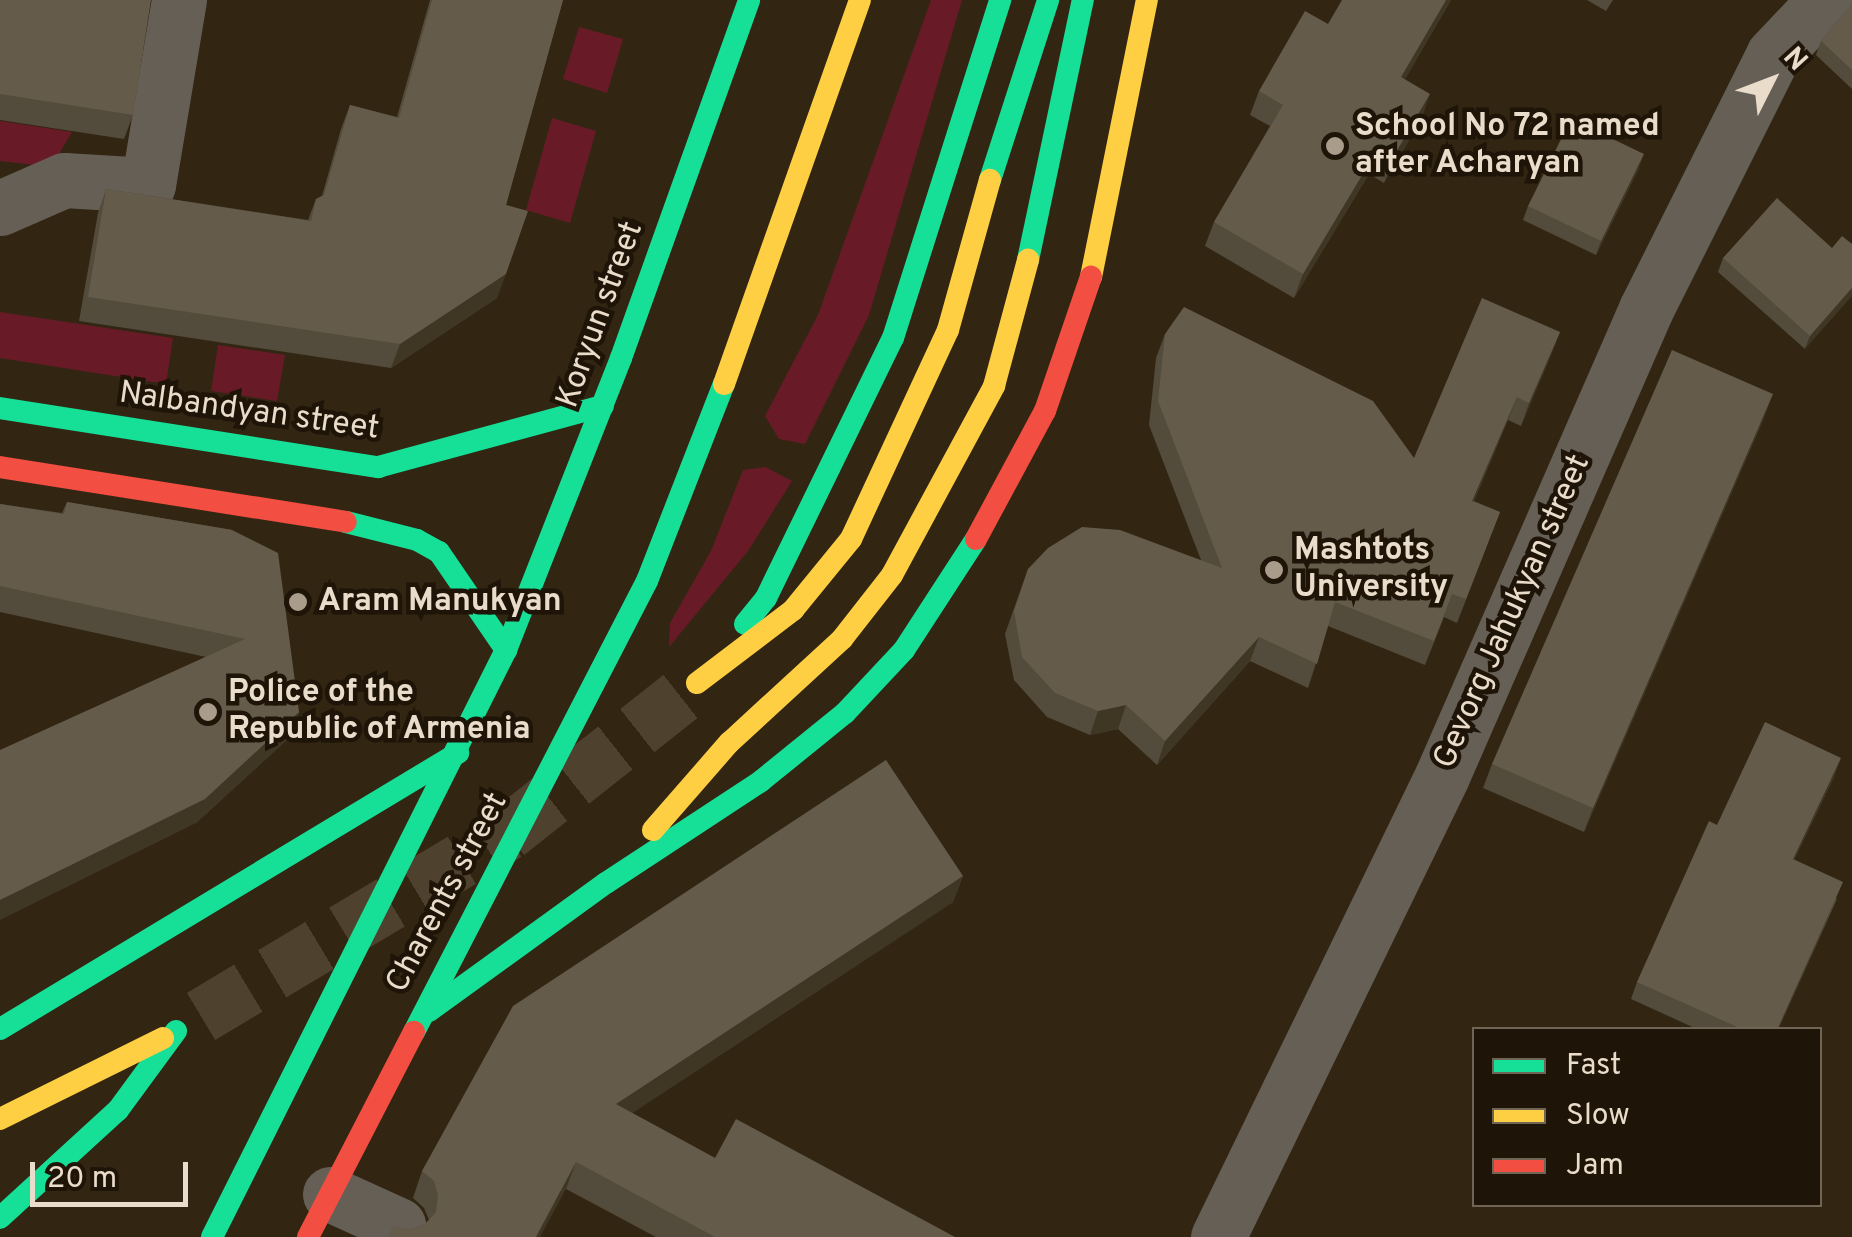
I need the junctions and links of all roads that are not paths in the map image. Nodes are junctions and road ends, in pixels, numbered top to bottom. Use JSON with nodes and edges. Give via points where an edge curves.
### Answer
{"nodes":[{"id":1,"x":178,"y":0,"type":"edge"},
{"id":2,"x":749,"y":0,"type":"edge"},
{"id":3,"x":860,"y":0,"type":"edge"},
{"id":4,"x":1000,"y":0,"type":"edge"},
{"id":5,"x":1048,"y":0,"type":"edge"},
{"id":6,"x":1083,"y":0,"type":"edge"},
{"id":7,"x":1146,"y":0,"type":"edge"},
{"id":8,"x":1826,"y":0,"type":"edge"},
{"id":9,"x":0,"y":208,"type":"edge"},
{"id":10,"x":603,"y":406,"type":"junction"},
{"id":11,"x":0,"y":408,"type":"edge"},
{"id":12,"x":0,"y":468,"type":"edge"},
{"id":13,"x":506,"y":650,"type":"junction"},
{"id":14,"x":458,"y":754,"type":"junction"},
{"id":15,"x":606,"y":884,"type":"junction"},
{"id":16,"x":201,"y":1016,"type":"tunnel mouth"},
{"id":17,"x":418,"y":1019,"type":"junction"},
{"id":18,"x":0,"y":1029,"type":"edge"},
{"id":19,"x":176,"y":1031,"type":"junction"},
{"id":20,"x":0,"y":1119,"type":"edge"},
{"id":21,"x":319,"y":1216,"type":"edge"},
{"id":22,"x":0,"y":1218,"type":"edge"},
{"id":23,"x":398,"y":1226,"type":"edge"},
{"id":24,"x":212,"y":1237,"type":"edge"},
{"id":25,"x":1218,"y":1237,"type":"edge"}],
"edges":[{"from":1,"to":9,"type":"street","via":[[148,185],[64,180]]},
{"from":2,"to":10,"type":"main road","name":"Koryun street"},
{"from":3,"to":17,"type":"main road","name":"Charents street","via":[[647,581]]},
{"from":4,"to":5,"type":"main road","via":[[894,338],[766,598],[697,683],[793,610],[851,539],[948,330]]},
{"from":6,"to":15,"type":"main road","via":[[1015,321],[994,386],[948,478],[892,575],[842,639],[729,743]]},
{"from":7,"to":15,"type":"main road","via":[[1089,284],[1045,411],[959,572],[904,650],[845,713],[762,781]]},
{"from":8,"to":25,"type":"street","name":"Gevorg Jahukyan street","via":[[1773,54],[1646,309],[1442,776]]},
{"from":10,"to":11,"type":"main road","name":"Nalbandyan street","via":[[378,467]]},
{"from":10,"to":13,"type":"main road","name":"Koryun street"},
{"from":12,"to":13,"type":"main road","via":[[374,526],[418,540],[439,552]]},
{"from":13,"to":14,"type":"main road","name":"Charents street"},
{"from":14,"to":18,"type":"main road"},
{"from":14,"to":24,"type":"main road","name":"Charents street"},
{"from":15,"to":17,"type":"main road"},
{"from":16,"to":19,"type":"main road"},
{"from":17,"to":21,"type":"main road","name":"Charents street"},
{"from":19,"to":20,"type":"main road"},
{"from":19,"to":22,"type":"main road","via":[[118,1110]]},
{"from":21,"to":23,"type":"street"}]}
